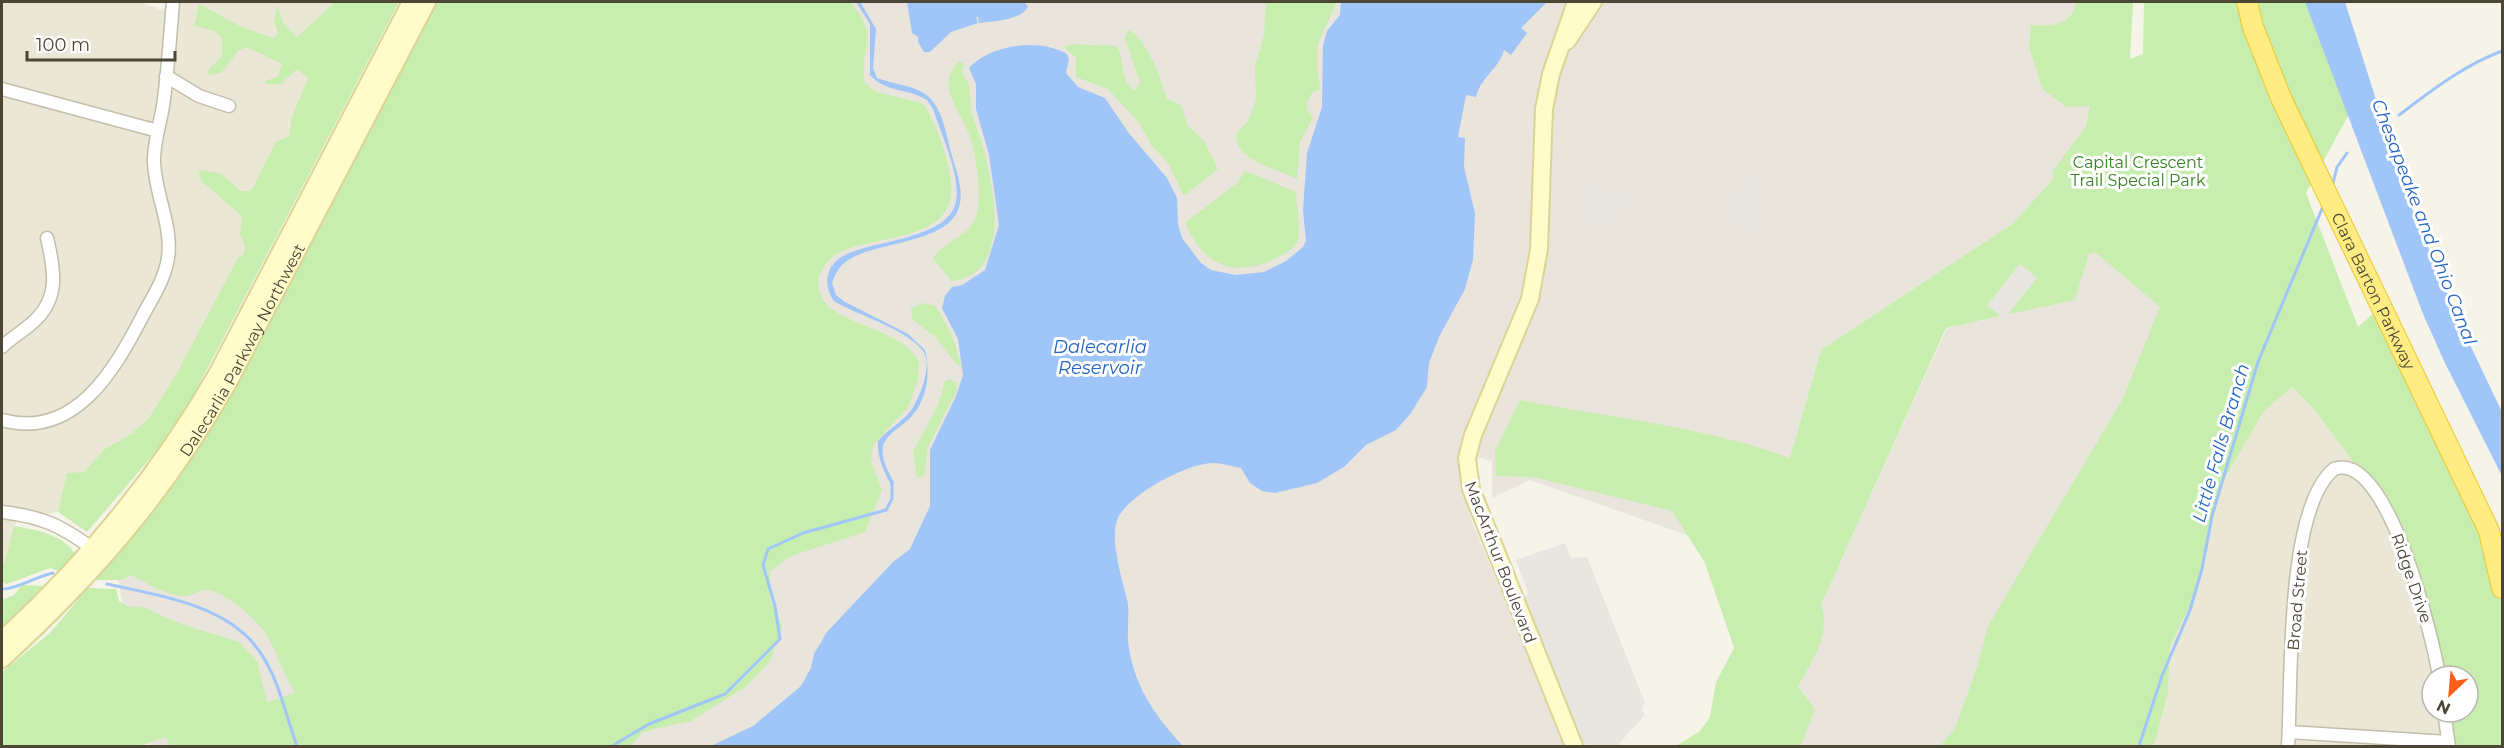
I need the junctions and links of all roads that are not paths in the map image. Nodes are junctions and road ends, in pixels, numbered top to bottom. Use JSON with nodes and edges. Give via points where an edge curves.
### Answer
{"nodes":[{"id":1,"x":173,"y":2,"type":"edge"},
{"id":2,"x":411,"y":2,"type":"edge"},
{"id":3,"x":427,"y":2,"type":"edge"},
{"id":4,"x":1576,"y":2,"type":"edge"},
{"id":5,"x":1593,"y":2,"type":"edge"},
{"id":6,"x":2247,"y":2,"type":"edge"},
{"id":7,"x":1562,"y":49,"type":"junction"},
{"id":8,"x":166,"y":76,"type":"junction"},
{"id":9,"x":2,"y":89,"type":"edge"},
{"id":10,"x":229,"y":106,"type":"dead end"},
{"id":11,"x":158,"y":131,"type":"junction"},
{"id":12,"x":47,"y":238,"type":"dead end"},
{"id":13,"x":2,"y":347,"type":"edge"},
{"id":14,"x":2,"y":420,"type":"edge"},
{"id":15,"x":2341,"y":466,"type":"joint"},
{"id":16,"x":2,"y":512,"type":"edge"},
{"id":17,"x":93,"y":549,"type":"junction"},
{"id":18,"x":2500,"y":559,"type":"edge"},
{"id":19,"x":2502,"y":588,"type":"edge"},
{"id":20,"x":2,"y":640,"type":"edge"},
{"id":21,"x":2,"y":659,"type":"edge"},
{"id":22,"x":2436,"y":664,"type":"edge"},
{"id":23,"x":2446,"y":724,"type":"edge"},
{"id":24,"x":2289,"y":732,"type":"junction"},
{"id":25,"x":2449,"y":745,"type":"edge"},
{"id":26,"x":1574,"y":747,"type":"edge"},
{"id":27,"x":2288,"y":747,"type":"edge"}],
"edges":[{"from":1,"to":8,"type":"street"},
{"from":2,"to":17,"type":"main road","name":"Dalecarlia Parkway Northwest","via":[[206,392],[159,465]]},
{"from":3,"to":21,"type":"main road","name":"Dalecarlia Parkway Northwest","via":[[234,371],[195,437],[151,500],[90,574]]},
{"from":4,"to":7,"type":"main road"},
{"from":5,"to":7,"type":"main road"},
{"from":6,"to":18,"type":"highway","name":"Clara Barton Parkway","via":[[2281,98]]},
{"from":7,"to":26,"type":"main road","name":"MacArthur Boulevard","via":[[1551,74],[1544,109],[1536,275],[1522,322],[1473,435],[1467,471]]},
{"from":8,"to":10,"type":"street","via":[[199,96]]},
{"from":8,"to":11,"type":"street"},
{"from":9,"to":11,"type":"street"},
{"from":11,"to":14,"type":"street","via":[[155,172],[168,256],[163,276],[125,351],[97,388],[66,413],[35,423]]},
{"from":12,"to":13,"type":"street","via":[[55,278],[51,298],[34,321]]},
{"from":15,"to":22,"type":"street","name":"Ridge Drive","via":[[2363,476],[2393,522],[2418,590]]},
{"from":15,"to":24,"type":"street","name":"Broad Street","via":[[2324,481],[2308,514],[2300,545],[2295,578]]},
{"from":16,"to":17,"type":"street","via":[[53,522]]},
{"from":17,"to":20,"type":"main road","name":"Dalecarlia Parkway Northwest"},
{"from":18,"to":19,"type":"highway","name":"Clara Barton Parkway"},
{"from":23,"to":25,"type":"street"},
{"from":24,"to":25,"type":"street"},
{"from":24,"to":27,"type":"street","name":"Broad Street"}]}
